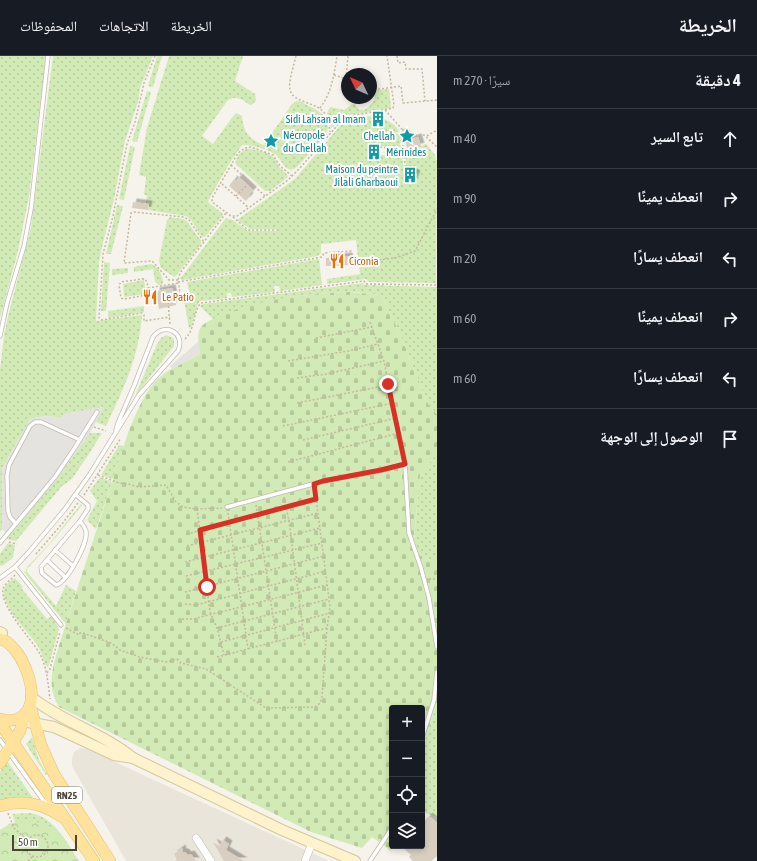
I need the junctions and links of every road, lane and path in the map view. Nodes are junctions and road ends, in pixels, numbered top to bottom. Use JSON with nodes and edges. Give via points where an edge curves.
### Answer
{"nodes":[{"id":1,"x":48,"y":56,"type":"edge"},
{"id":2,"x":155,"y":56,"type":"edge"},
{"id":3,"x":296,"y":56,"type":"edge"},
{"id":4,"x":337,"y":56,"type":"edge"},
{"id":5,"x":348,"y":56,"type":"edge"},
{"id":6,"x":386,"y":56,"type":"edge"},
{"id":7,"x":396,"y":56,"type":"edge"},
{"id":8,"x":347,"y":68,"type":"edge"},
{"id":9,"x":334,"y":75,"type":"junction"},
{"id":10,"x":341,"y":77,"type":"edge"},
{"id":11,"x":391,"y":87,"type":"junction"},
{"id":12,"x":377,"y":89,"type":"edge"},
{"id":13,"x":437,"y":100,"type":"edge"},
{"id":14,"x":425,"y":101,"type":"junction"},
{"id":15,"x":320,"y":108,"type":"junction"},
{"id":16,"x":384,"y":110,"type":"junction"},
{"id":17,"x":403,"y":129,"type":"junction"},
{"id":18,"x":437,"y":130,"type":"edge"},
{"id":19,"x":330,"y":132,"type":"junction"},
{"id":20,"x":427,"y":136,"type":"junction"},
{"id":21,"x":372,"y":147,"type":"dead end"},
{"id":22,"x":437,"y":147,"type":"edge"},
{"id":23,"x":403,"y":148,"type":"junction"},
{"id":24,"x":404,"y":164,"type":"dead end"},
{"id":25,"x":232,"y":165,"type":"junction"},
{"id":26,"x":292,"y":176,"type":"junction"},
{"id":27,"x":221,"y":183,"type":"junction"},
{"id":28,"x":246,"y":186,"type":"dead end"},
{"id":29,"x":236,"y":196,"type":"junction"},
{"id":30,"x":265,"y":196,"type":"junction"},
{"id":31,"x":249,"y":208,"type":"junction"},
{"id":32,"x":437,"y":209,"type":"edge"},
{"id":33,"x":226,"y":214,"type":"junction"},
{"id":34,"x":233,"y":217,"type":"junction"},
{"id":35,"x":275,"y":230,"type":"dead end"},
{"id":36,"x":204,"y":242,"type":"junction"},
{"id":37,"x":178,"y":282,"type":"junction"},
{"id":38,"x":437,"y":285,"type":"edge"},
{"id":39,"x":148,"y":288,"type":"junction"},
{"id":40,"x":174,"y":295,"type":"dead end"},
{"id":41,"x":168,"y":302,"type":"dead end"},
{"id":42,"x":170,"y":317,"type":"junction"},
{"id":43,"x":370,"y":322,"type":"dead end"},
{"id":44,"x":372,"y":327,"type":"junction"},
{"id":45,"x":171,"y":330,"type":"junction"},
{"id":46,"x":0,"y":336,"type":"edge"},
{"id":47,"x":316,"y":338,"type":"dead end"},
{"id":48,"x":180,"y":343,"type":"junction"},
{"id":49,"x":378,"y":344,"type":"junction"},
{"id":50,"x":288,"y":361,"type":"dead end"},
{"id":51,"x":384,"y":361,"type":"junction"},
{"id":52,"x":297,"y":378,"type":"dead end"},
{"id":53,"x":388,"y":384,"type":"junction"},
{"id":54,"x":393,"y":402,"type":"junction"},
{"id":55,"x":297,"y":403,"type":"dead end"},
{"id":56,"x":97,"y":412,"type":"dead end"},
{"id":57,"x":396,"y":418,"type":"junction"},
{"id":58,"x":89,"y":426,"type":"junction"},
{"id":59,"x":283,"y":426,"type":"dead end"},
{"id":60,"x":116,"y":430,"type":"junction"},
{"id":61,"x":106,"y":431,"type":"dead end"},
{"id":62,"x":399,"y":433,"type":"junction"},
{"id":63,"x":80,"y":440,"type":"junction"},
{"id":64,"x":303,"y":440,"type":"dead end"},
{"id":65,"x":288,"y":462,"type":"dead end"},
{"id":66,"x":405,"y":464,"type":"junction"},
{"id":67,"x":98,"y":475,"type":"dead end"},
{"id":68,"x":314,"y":484,"type":"junction"},
{"id":69,"x":283,"y":492,"type":"junction"},
{"id":70,"x":76,"y":495,"type":"junction"},
{"id":71,"x":316,"y":499,"type":"junction"},
{"id":72,"x":256,"y":500,"type":"junction"},
{"id":73,"x":227,"y":507,"type":"junction"},
{"id":74,"x":287,"y":507,"type":"junction"},
{"id":75,"x":197,"y":509,"type":"junction"},
{"id":76,"x":318,"y":513,"type":"junction"},
{"id":77,"x":258,"y":515,"type":"junction"},
{"id":78,"x":80,"y":521,"type":"junction"},
{"id":79,"x":289,"y":521,"type":"junction"},
{"id":80,"x":229,"y":522,"type":"junction"},
{"id":81,"x":16,"y":524,"type":"junction"},
{"id":82,"x":260,"y":528,"type":"junction"},
{"id":83,"x":320,"y":528,"type":"junction"},
{"id":84,"x":200,"y":530,"type":"junction"},
{"id":85,"x":187,"y":534,"type":"dead end"},
{"id":86,"x":231,"y":535,"type":"junction"},
{"id":87,"x":291,"y":535,"type":"junction"},
{"id":88,"x":262,"y":542,"type":"junction"},
{"id":89,"x":0,"y":543,"type":"edge"},
{"id":90,"x":201,"y":543,"type":"junction"},
{"id":91,"x":322,"y":543,"type":"junction"},
{"id":92,"x":187,"y":546,"type":"dead end"},
{"id":93,"x":233,"y":549,"type":"junction"},
{"id":94,"x":293,"y":549,"type":"junction"},
{"id":95,"x":56,"y":550,"type":"junction"},
{"id":96,"x":264,"y":556,"type":"junction"},
{"id":97,"x":324,"y":556,"type":"junction"},
{"id":98,"x":203,"y":557,"type":"junction"},
{"id":99,"x":47,"y":560,"type":"junction"},
{"id":100,"x":185,"y":562,"type":"dead end"},
{"id":101,"x":236,"y":564,"type":"junction"},
{"id":102,"x":294,"y":564,"type":"junction"},
{"id":103,"x":15,"y":566,"type":"junction"},
{"id":104,"x":73,"y":566,"type":"junction"},
{"id":105,"x":266,"y":571,"type":"junction"},
{"id":106,"x":326,"y":571,"type":"junction"},
{"id":107,"x":205,"y":572,"type":"junction"},
{"id":108,"x":66,"y":576,"type":"junction"},
{"id":109,"x":186,"y":576,"type":"dead end"},
{"id":110,"x":0,"y":578,"type":"edge"},
{"id":111,"x":238,"y":578,"type":"junction"},
{"id":112,"x":296,"y":578,"type":"junction"},
{"id":113,"x":327,"y":585,"type":"junction"},
{"id":114,"x":268,"y":586,"type":"junction"},
{"id":115,"x":207,"y":587,"type":"junction"},
{"id":116,"x":185,"y":592,"type":"dead end"},
{"id":117,"x":298,"y":592,"type":"junction"},
{"id":118,"x":240,"y":593,"type":"junction"},
{"id":119,"x":270,"y":599,"type":"junction"},
{"id":120,"x":329,"y":599,"type":"junction"},
{"id":121,"x":208,"y":601,"type":"junction"},
{"id":122,"x":185,"y":604,"type":"dead end"},
{"id":123,"x":242,"y":607,"type":"junction"},
{"id":124,"x":300,"y":607,"type":"junction"},
{"id":125,"x":272,"y":613,"type":"junction"},
{"id":126,"x":330,"y":613,"type":"junction"},
{"id":127,"x":210,"y":615,"type":"junction"},
{"id":128,"x":182,"y":619,"type":"dead end"},
{"id":129,"x":302,"y":620,"type":"junction"},
{"id":130,"x":244,"y":621,"type":"junction"},
{"id":131,"x":62,"y":625,"type":"junction"},
{"id":132,"x":217,"y":628,"type":"junction"},
{"id":133,"x":274,"y":628,"type":"junction"},
{"id":134,"x":327,"y":628,"type":"junction"},
{"id":135,"x":304,"y":634,"type":"junction"},
{"id":136,"x":246,"y":636,"type":"junction"},
{"id":137,"x":2,"y":637,"type":"edge"},
{"id":138,"x":221,"y":642,"type":"junction"},
{"id":139,"x":276,"y":642,"type":"junction"},
{"id":140,"x":305,"y":646,"type":"dead end"},
{"id":141,"x":437,"y":646,"type":"edge"},
{"id":142,"x":248,"y":649,"type":"junction"},
{"id":143,"x":224,"y":655,"type":"junction"},
{"id":144,"x":217,"y":657,"type":"dead end"},
{"id":145,"x":437,"y":672,"type":"edge"},
{"id":146,"x":47,"y":673,"type":"dead end"},
{"id":147,"x":27,"y":713,"type":"junction"},
{"id":148,"x":0,"y":719,"type":"edge"},
{"id":149,"x":0,"y":723,"type":"edge"},
{"id":150,"x":425,"y":728,"type":"edge"},
{"id":151,"x":0,"y":740,"type":"edge"},
{"id":152,"x":10,"y":746,"type":"junction"},
{"id":153,"x":133,"y":758,"type":"junction"},
{"id":154,"x":0,"y":763,"type":"edge"},
{"id":155,"x":4,"y":809,"type":"edge"},
{"id":156,"x":67,"y":821,"type":"junction"},
{"id":157,"x":389,"y":832,"type":"edge"},
{"id":158,"x":196,"y":838,"type":"dead end"},
{"id":159,"x":28,"y":840,"type":"junction"},
{"id":160,"x":312,"y":843,"type":"junction"},
{"id":161,"x":33,"y":856,"type":"junction"},
{"id":162,"x":28,"y":861,"type":"edge"},
{"id":163,"x":94,"y":861,"type":"edge"},
{"id":164,"x":110,"y":861,"type":"edge"},
{"id":165,"x":211,"y":861,"type":"edge"},
{"id":166,"x":305,"y":861,"type":"edge"},
{"id":167,"x":355,"y":861,"type":"edge"},
{"id":168,"x":370,"y":861,"type":"edge"}],
"edges":[{"from":1,"to":46,"type":"lane","via":[[31,209]]},
{"from":2,"to":42,"type":"path","via":[[144,83],[128,141],[103,254],[99,318],[102,320],[142,313],[144,321]]},
{"from":3,"to":15,"type":"path","via":[[290,92],[295,98]]},
{"from":4,"to":9,"type":"path"},
{"from":5,"to":8,"type":"path"},
{"from":6,"to":11,"type":"path"},
{"from":7,"to":14,"type":"path","via":[[398,63],[406,62],[406,69],[422,69]]},
{"from":9,"to":10,"type":"path"},
{"from":9,"to":15,"type":"path","via":[[330,92]]},
{"from":11,"to":12,"type":"path"},
{"from":11,"to":14,"type":"path","via":[[401,86],[403,103]]},
{"from":11,"to":16,"type":"path","via":[[394,107]]},
{"from":13,"to":14,"type":"path"},
{"from":15,"to":19,"type":"path","via":[[327,117]]},
{"from":16,"to":17,"type":"path"},
{"from":16,"to":19,"type":"path","via":[[347,117]]},
{"from":17,"to":20,"type":"path"},
{"from":17,"to":23,"type":"path"},
{"from":18,"to":20,"type":"path"},
{"from":19,"to":26,"type":"path"},
{"from":20,"to":22,"type":"path"},
{"from":21,"to":23,"type":"path"},
{"from":23,"to":24,"type":"path"},
{"from":25,"to":26,"type":"path","via":[[240,151],[251,147],[273,155],[280,166]]},
{"from":25,"to":27,"type":"path"},
{"from":25,"to":30,"type":"path"},
{"from":26,"to":30,"type":"path"},
{"from":27,"to":29,"type":"path"},
{"from":27,"to":33,"type":"path","via":[[212,200]]},
{"from":28,"to":29,"type":"path"},
{"from":29,"to":31,"type":"path"},
{"from":30,"to":31,"type":"path"},
{"from":31,"to":34,"type":"path"},
{"from":32,"to":37,"type":"path","via":[[415,251],[395,258],[353,263],[351,251],[324,253],[322,257]]},
{"from":33,"to":34,"type":"path"},
{"from":33,"to":36,"type":"path"},
{"from":34,"to":35,"type":"path","via":[[248,230]]},
{"from":36,"to":37,"type":"path","via":[[180,273]]},
{"from":36,"to":37,"type":"path","via":[[189,220],[184,218],[131,213],[124,263],[150,260],[169,280]]},
{"from":37,"to":39,"type":"path"},
{"from":37,"to":40,"type":"path","via":[[180,293]]},
{"from":38,"to":48,"type":"path","via":[[366,284],[364,281],[201,303],[191,332]]},
{"from":39,"to":39,"type":"path","via":[[144,279],[122,282],[121,296],[124,299],[146,296]]},
{"from":41,"to":42,"type":"path"},
{"from":42,"to":45,"type":"path"},
{"from":43,"to":44,"type":"path"},
{"from":44,"to":47,"type":"path"},
{"from":44,"to":49,"type":"path"},
{"from":45,"to":48,"type":"lane","via":[[178,335]]},
{"from":45,"to":60,"type":"lane","via":[[159,331],[153,337]]},
{"from":48,"to":60,"type":"lane","via":[[178,351],[139,395]]},
{"from":49,"to":50,"type":"path"},
{"from":49,"to":51,"type":"path"},
{"from":51,"to":52,"type":"path"},
{"from":51,"to":53,"type":"path"},
{"from":53,"to":54,"type":"path"},
{"from":53,"to":55,"type":"path"},
{"from":54,"to":57,"type":"path"},
{"from":54,"to":59,"type":"path"},
{"from":56,"to":58,"type":"lane"},
{"from":57,"to":62,"type":"path"},
{"from":57,"to":64,"type":"path"},
{"from":58,"to":61,"type":"path"},
{"from":58,"to":63,"type":"lane"},
{"from":60,"to":70,"type":"lane"},
{"from":62,"to":65,"type":"path"},
{"from":62,"to":66,"type":"path"},
{"from":63,"to":81,"type":"lane","via":[[55,477]]},
{"from":63,"to":81,"type":"lane","via":[[41,422],[35,422],[30,426],[7,471],[8,512]]},
{"from":66,"to":68,"type":"lane"},
{"from":66,"to":141,"type":"lane","via":[[409,533],[421,568]]},
{"from":67,"to":75,"type":"path","via":[[139,487],[166,485],[179,505],[187,509]]},
{"from":68,"to":69,"type":"lane"},
{"from":68,"to":71,"type":"path"},
{"from":69,"to":72,"type":"lane"},
{"from":69,"to":74,"type":"path"},
{"from":70,"to":78,"type":"lane","via":[[88,505]]},
{"from":70,"to":103,"type":"lane"},
{"from":71,"to":74,"type":"path"},
{"from":71,"to":76,"type":"path"},
{"from":72,"to":73,"type":"lane"},
{"from":72,"to":77,"type":"path"},
{"from":73,"to":75,"type":"path"},
{"from":73,"to":80,"type":"path"},
{"from":74,"to":77,"type":"path"},
{"from":74,"to":79,"type":"path"},
{"from":75,"to":84,"type":"path"},
{"from":76,"to":79,"type":"path"},
{"from":76,"to":83,"type":"path"},
{"from":77,"to":80,"type":"path"},
{"from":77,"to":82,"type":"path"},
{"from":78,"to":95,"type":"lane"},
{"from":78,"to":104,"type":"lane","via":[[86,534]]},
{"from":79,"to":82,"type":"path"},
{"from":79,"to":87,"type":"path"},
{"from":80,"to":84,"type":"path"},
{"from":80,"to":86,"type":"path"},
{"from":81,"to":89,"type":"lane"},
{"from":82,"to":86,"type":"path"},
{"from":82,"to":88,"type":"path"},
{"from":83,"to":87,"type":"path"},
{"from":83,"to":91,"type":"path"},
{"from":84,"to":85,"type":"path"},
{"from":84,"to":90,"type":"path"},
{"from":86,"to":90,"type":"path"},
{"from":86,"to":93,"type":"path"},
{"from":87,"to":88,"type":"path"},
{"from":87,"to":94,"type":"path"},
{"from":88,"to":93,"type":"path"},
{"from":88,"to":96,"type":"path"},
{"from":90,"to":92,"type":"path"},
{"from":90,"to":98,"type":"path"},
{"from":91,"to":94,"type":"path"},
{"from":91,"to":97,"type":"path"},
{"from":93,"to":98,"type":"path"},
{"from":93,"to":101,"type":"path"},
{"from":94,"to":96,"type":"path"},
{"from":94,"to":102,"type":"path"},
{"from":95,"to":99,"type":"lane"},
{"from":95,"to":104,"type":"lane"},
{"from":96,"to":101,"type":"path"},
{"from":96,"to":105,"type":"path"},
{"from":97,"to":102,"type":"path"},
{"from":97,"to":106,"type":"path"},
{"from":98,"to":100,"type":"path"},
{"from":98,"to":107,"type":"path"},
{"from":99,"to":108,"type":"lane"},
{"from":99,"to":108,"type":"lane","via":[[41,571],[54,584],[59,584]]},
{"from":101,"to":107,"type":"path"},
{"from":101,"to":111,"type":"path"},
{"from":102,"to":105,"type":"path"},
{"from":102,"to":112,"type":"path"},
{"from":103,"to":110,"type":"lane"},
{"from":103,"to":131,"type":"lane"},
{"from":104,"to":108,"type":"lane"},
{"from":105,"to":111,"type":"path"},
{"from":105,"to":114,"type":"path"},
{"from":106,"to":112,"type":"path"},
{"from":106,"to":113,"type":"path"},
{"from":107,"to":109,"type":"path"},
{"from":107,"to":115,"type":"path"},
{"from":111,"to":115,"type":"path"},
{"from":111,"to":118,"type":"path"},
{"from":112,"to":114,"type":"path"},
{"from":112,"to":117,"type":"path"},
{"from":113,"to":117,"type":"path"},
{"from":113,"to":120,"type":"path"},
{"from":114,"to":118,"type":"path"},
{"from":114,"to":119,"type":"path"},
{"from":115,"to":116,"type":"path"},
{"from":115,"to":121,"type":"path"},
{"from":117,"to":119,"type":"path"},
{"from":117,"to":124,"type":"path"},
{"from":118,"to":121,"type":"path"},
{"from":118,"to":123,"type":"path"},
{"from":119,"to":123,"type":"path"},
{"from":119,"to":125,"type":"path"},
{"from":120,"to":124,"type":"path"},
{"from":120,"to":126,"type":"path"},
{"from":121,"to":122,"type":"path","via":[[193,605]]},
{"from":121,"to":127,"type":"path"},
{"from":123,"to":127,"type":"path"},
{"from":123,"to":130,"type":"path"},
{"from":124,"to":125,"type":"path"},
{"from":124,"to":129,"type":"path"},
{"from":125,"to":130,"type":"path"},
{"from":125,"to":133,"type":"path"},
{"from":126,"to":129,"type":"path"},
{"from":126,"to":134,"type":"path"},
{"from":127,"to":128,"type":"path"},
{"from":127,"to":132,"type":"path"},
{"from":129,"to":133,"type":"path"},
{"from":129,"to":135,"type":"path"},
{"from":130,"to":132,"type":"path"},
{"from":130,"to":136,"type":"path"},
{"from":131,"to":134,"type":"path","via":[[140,657],[168,662],[177,659],[181,663],[204,668],[268,709],[315,707],[320,703]]},
{"from":131,"to":146,"type":"path"},
{"from":132,"to":138,"type":"path"},
{"from":133,"to":136,"type":"path"},
{"from":133,"to":139,"type":"path"},
{"from":134,"to":135,"type":"path"},
{"from":135,"to":139,"type":"path"},
{"from":135,"to":140,"type":"path"},
{"from":136,"to":138,"type":"path"},
{"from":136,"to":142,"type":"path"},
{"from":137,"to":147,"type":"main road","number":"RN25","via":[[23,661],[27,670],[31,685]]},
{"from":138,"to":143,"type":"path"},
{"from":139,"to":142,"type":"path"},
{"from":142,"to":143,"type":"path"},
{"from":143,"to":144,"type":"path"},
{"from":145,"to":150,"type":"lane","via":[[434,700]]},
{"from":147,"to":148,"type":"main road","via":[[6,721]]},
{"from":147,"to":152,"type":"main road"},
{"from":147,"to":153,"type":"street","via":[[114,755]]},
{"from":147,"to":153,"type":"street","via":[[52,713],[120,748]]},
{"from":147,"to":164,"type":"main road","number":"RN25","via":[[54,774]]},
{"from":149,"to":152,"type":"main road","number":"RN25"},
{"from":151,"to":152,"type":"lane"},
{"from":152,"to":154,"type":"main road"},
{"from":152,"to":156,"type":"main road","number":"RN25"},
{"from":153,"to":160,"type":"street"},
{"from":155,"to":156,"type":"main road","via":[[20,803],[36,805],[56,812]]},
{"from":155,"to":159,"type":"path","via":[[14,828]]},
{"from":156,"to":163,"type":"main road","number":"RN25"},
{"from":157,"to":168,"type":"lane"},
{"from":158,"to":165,"type":"street"},
{"from":159,"to":161,"type":"path","via":[[26,848]]},
{"from":159,"to":161,"type":"path","via":[[37,835],[46,841],[47,848],[44,854]]},
{"from":160,"to":166,"type":"street"},
{"from":160,"to":167,"type":"street"},
{"from":161,"to":162,"type":"path"}]}
